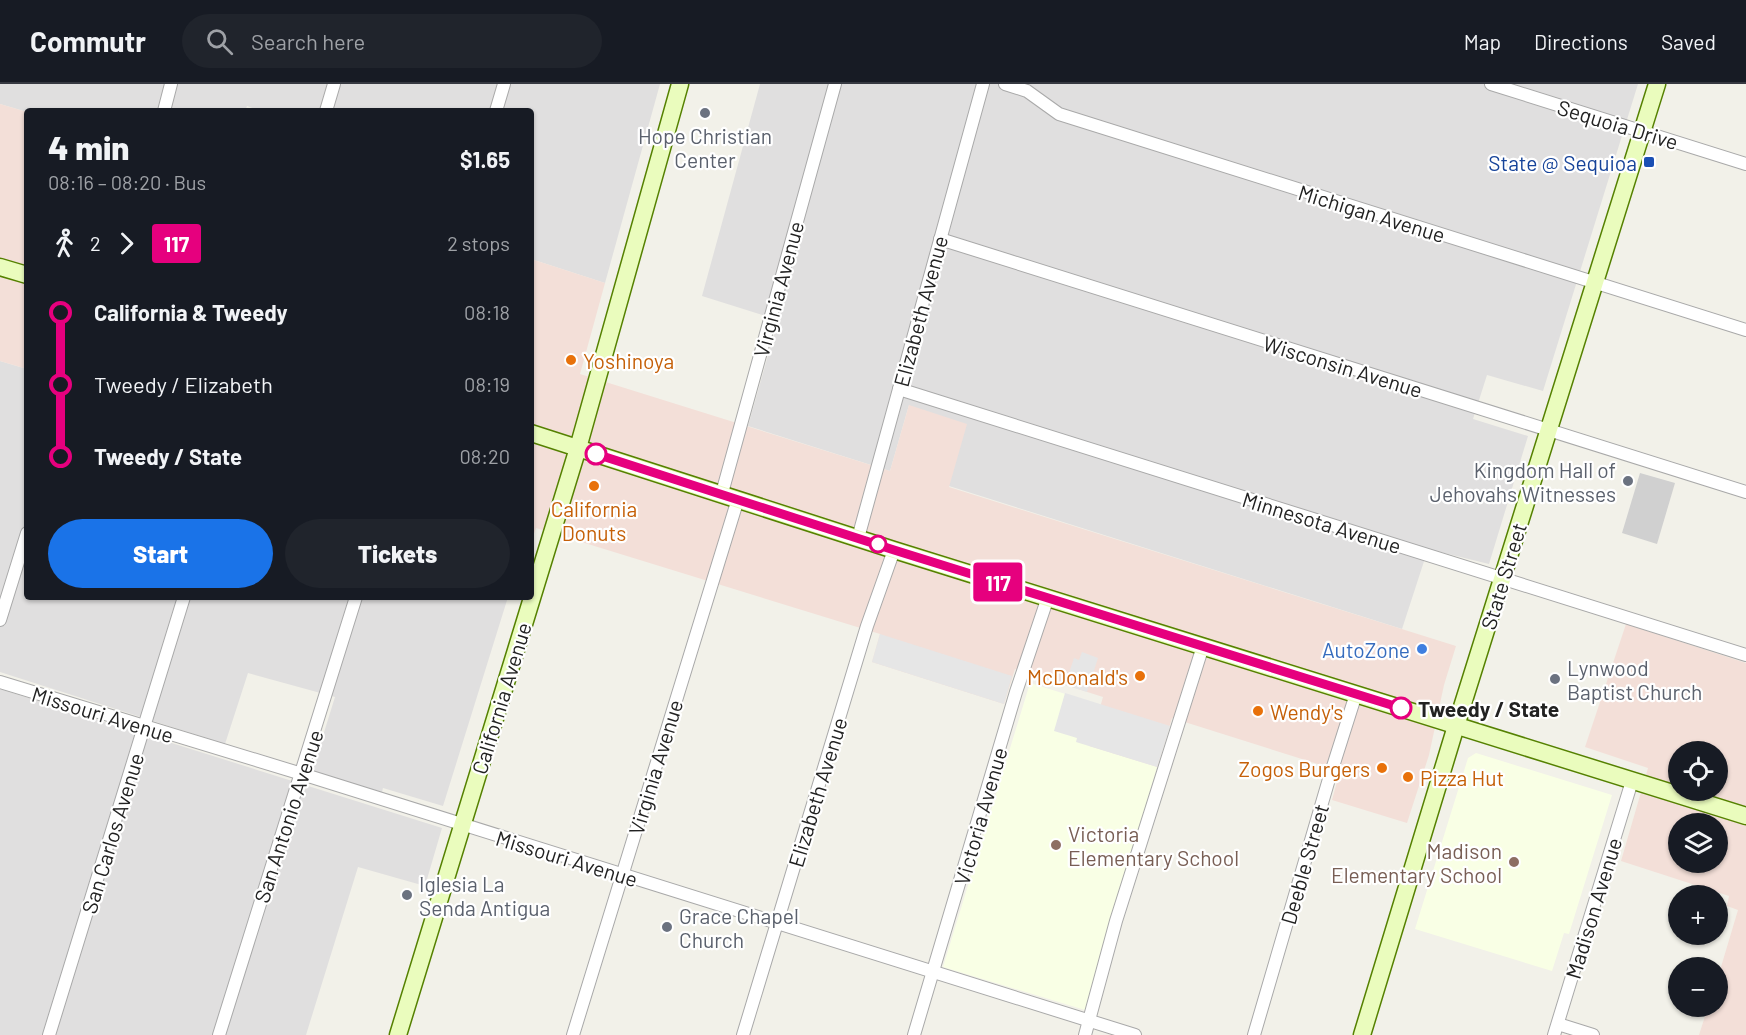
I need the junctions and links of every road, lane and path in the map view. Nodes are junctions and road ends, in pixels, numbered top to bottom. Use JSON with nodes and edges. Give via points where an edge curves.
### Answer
{"nodes":[{"id":1,"x":171,"y":84,"type":"edge"},
{"id":2,"x":334,"y":84,"type":"edge"},
{"id":3,"x":504,"y":84,"type":"edge"},
{"id":4,"x":680,"y":84,"type":"edge"},
{"id":5,"x":835,"y":84,"type":"edge"},
{"id":6,"x":983,"y":84,"type":"edge"},
{"id":7,"x":1005,"y":84,"type":"edge"},
{"id":8,"x":1491,"y":84,"type":"edge"},
{"id":9,"x":1658,"y":84,"type":"edge"},
{"id":10,"x":165,"y":108,"type":"edge"},
{"id":11,"x":327,"y":108,"type":"edge"},
{"id":12,"x":497,"y":108,"type":"edge"},
{"id":13,"x":1642,"y":132,"type":"junction"},
{"id":14,"x":1746,"y":164,"type":"edge"},
{"id":15,"x":940,"y":239,"type":"junction"},
{"id":16,"x":0,"y":267,"type":"edge"},
{"id":17,"x":24,"y":274,"type":"edge"},
{"id":18,"x":1595,"y":282,"type":"junction"},
{"id":19,"x":1746,"y":330,"type":"edge"},
{"id":20,"x":899,"y":389,"type":"junction"},
{"id":21,"x":1549,"y":430,"type":"junction"},
{"id":22,"x":534,"y":435,"type":"edge"},
{"id":23,"x":578,"y":448,"type":"junction"},
{"id":24,"x":1746,"y":492,"type":"edge"},
{"id":25,"x":722,"y":493,"type":"junction"},
{"id":26,"x":738,"y":499,"type":"junction"},
{"id":27,"x":858,"y":538,"type":"junction"},
{"id":28,"x":24,"y":543,"type":"edge"},
{"id":29,"x":894,"y":550,"type":"junction"},
{"id":30,"x":1502,"y":578,"type":"junction"},
{"id":31,"x":534,"y":591,"type":"edge"},
{"id":32,"x":1048,"y":597,"type":"junction"},
{"id":33,"x":183,"y":600,"type":"edge"},
{"id":34,"x":355,"y":600,"type":"edge"},
{"id":35,"x":531,"y":600,"type":"edge"},
{"id":36,"x":0,"y":620,"type":"edge"},
{"id":37,"x":1203,"y":646,"type":"junction"},
{"id":38,"x":1746,"y":655,"type":"edge"},
{"id":39,"x":0,"y":682,"type":"edge"},
{"id":40,"x":1356,"y":694,"type":"junction"},
{"id":41,"x":1456,"y":726,"type":"junction"},
{"id":42,"x":145,"y":727,"type":"junction"},
{"id":43,"x":302,"y":774,"type":"junction"},
{"id":44,"x":1632,"y":781,"type":"junction"},
{"id":45,"x":1746,"y":816,"type":"edge"},
{"id":46,"x":462,"y":825,"type":"junction"},
{"id":47,"x":622,"y":875,"type":"junction"},
{"id":48,"x":776,"y":924,"type":"junction"},
{"id":49,"x":934,"y":973,"type":"junction"},
{"id":50,"x":1089,"y":1021,"type":"junction"},
{"id":51,"x":1556,"y":1030,"type":"edge"},
{"id":52,"x":49,"y":1035,"type":"edge"},
{"id":53,"x":219,"y":1035,"type":"edge"},
{"id":54,"x":398,"y":1035,"type":"edge"},
{"id":55,"x":573,"y":1035,"type":"edge"},
{"id":56,"x":743,"y":1035,"type":"edge"},
{"id":57,"x":914,"y":1035,"type":"edge"},
{"id":58,"x":1085,"y":1035,"type":"edge"},
{"id":59,"x":1135,"y":1035,"type":"edge"},
{"id":60,"x":1254,"y":1035,"type":"edge"},
{"id":61,"x":1362,"y":1035,"type":"edge"},
{"id":62,"x":1593,"y":1035,"type":"edge"}],
"edges":[{"from":1,"to":10,"type":"street"},
{"from":2,"to":11,"type":"street"},
{"from":3,"to":12,"type":"street"},
{"from":4,"to":23,"type":"main road","name":"California Avenue"},
{"from":5,"to":25,"type":"street","name":"Virginia Avenue"},
{"from":6,"to":15,"type":"street","name":"Elizabeth Avenue"},
{"from":7,"to":18,"type":"street","name":"Michigan Avenue","via":[[1027,91],[1059,114]]},
{"from":8,"to":13,"type":"street","name":"Sequoia Drive"},
{"from":9,"to":13,"type":"main road","name":"State Street"},
{"from":13,"to":14,"type":"street","name":"Sequoia Drive"},
{"from":13,"to":18,"type":"main road","name":"State Street"},
{"from":15,"to":20,"type":"street","name":"Elizabeth Avenue"},
{"from":15,"to":21,"type":"street","name":"Wisconsin Avenue"},
{"from":16,"to":17,"type":"main road"},
{"from":18,"to":19,"type":"street","name":"Michigan Avenue"},
{"from":18,"to":21,"type":"main road","name":"State Street"},
{"from":20,"to":27,"type":"street","name":"Elizabeth Avenue"},
{"from":20,"to":30,"type":"street","name":"Minnesota Avenue"},
{"from":21,"to":24,"type":"street","name":"Wisconsin Avenue"},
{"from":21,"to":30,"type":"main road","name":"State Street"},
{"from":22,"to":23,"type":"main road"},
{"from":23,"to":25,"type":"main road"},
{"from":23,"to":31,"type":"main road","name":"California Avenue"},
{"from":25,"to":26,"type":"main road"},
{"from":26,"to":27,"type":"main road"},
{"from":26,"to":47,"type":"street","name":"Virginia Avenue"},
{"from":27,"to":29,"type":"main road"},
{"from":28,"to":36,"type":"street"},
{"from":29,"to":32,"type":"main road"},
{"from":29,"to":48,"type":"street","name":"Elizabeth Avenue"},
{"from":30,"to":38,"type":"street","name":"Minnesota Avenue"},
{"from":30,"to":41,"type":"main road","name":"State Street"},
{"from":32,"to":37,"type":"main road"},
{"from":32,"to":49,"type":"street","name":"Victoria Avenue","via":[[989,781]]},
{"from":33,"to":42,"type":"street","name":"San Carlos Avenue"},
{"from":34,"to":43,"type":"street","name":"San Antonio Avenue"},
{"from":35,"to":46,"type":"main road","name":"California Avenue"},
{"from":37,"to":40,"type":"main road"},
{"from":37,"to":50,"type":"street","via":[[1123,897]]},
{"from":39,"to":42,"type":"street","name":"Missouri Avenue"},
{"from":40,"to":41,"type":"main road"},
{"from":40,"to":60,"type":"street","name":"Deeble Street"},
{"from":41,"to":44,"type":"main road"},
{"from":41,"to":61,"type":"main road","name":"State Street"},
{"from":42,"to":43,"type":"street","name":"Missouri Avenue"},
{"from":42,"to":52,"type":"street","name":"San Carlos Avenue"},
{"from":43,"to":46,"type":"street","name":"Missouri Avenue"},
{"from":43,"to":53,"type":"street","name":"San Antonio Avenue"},
{"from":44,"to":45,"type":"main road"},
{"from":44,"to":51,"type":"street","name":"Madison Avenue"},
{"from":46,"to":47,"type":"street","name":"Missouri Avenue"},
{"from":46,"to":54,"type":"main road","name":"California Avenue"},
{"from":47,"to":48,"type":"street","name":"Missouri Avenue"},
{"from":47,"to":55,"type":"street","name":"Virginia Avenue"},
{"from":48,"to":49,"type":"street","name":"Missouri Avenue"},
{"from":48,"to":56,"type":"street","name":"Elizabeth Avenue"},
{"from":49,"to":50,"type":"street","name":"Missouri Avenue"},
{"from":49,"to":57,"type":"street","name":"Victoria Avenue"},
{"from":50,"to":58,"type":"street"},
{"from":50,"to":59,"type":"street","name":"Missouri Avenue"},
{"from":51,"to":62,"type":"street"}]}
